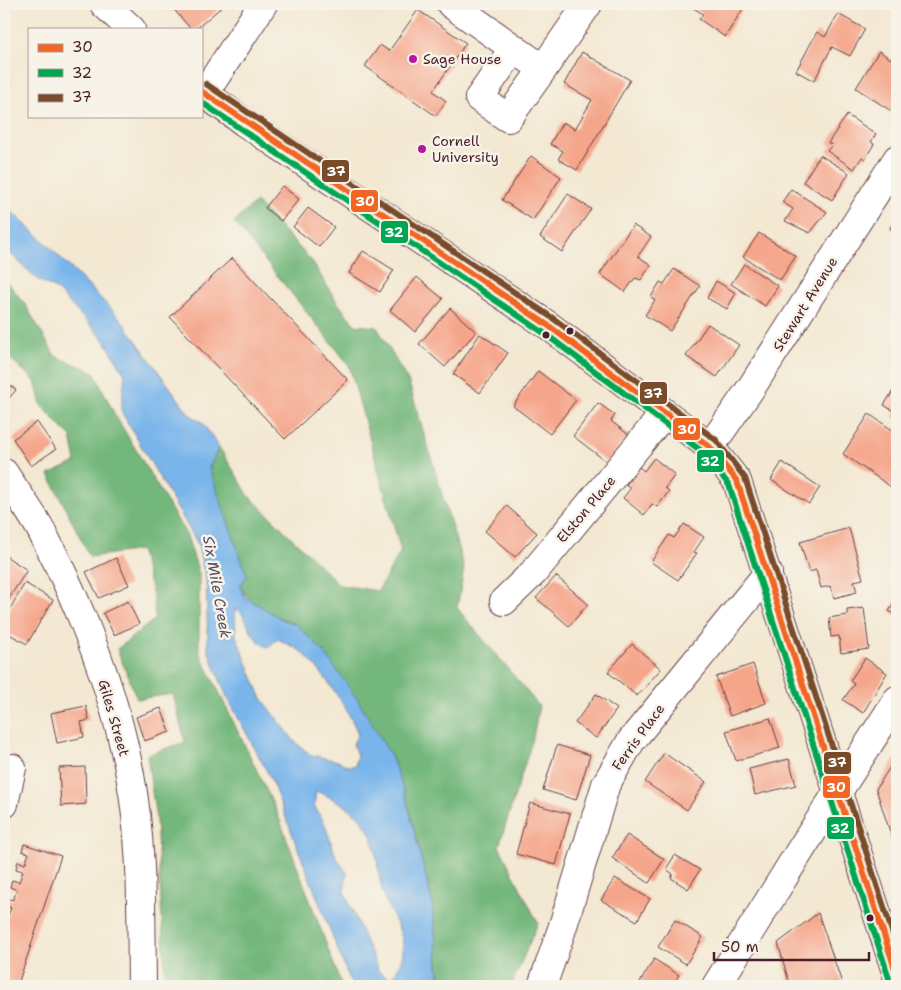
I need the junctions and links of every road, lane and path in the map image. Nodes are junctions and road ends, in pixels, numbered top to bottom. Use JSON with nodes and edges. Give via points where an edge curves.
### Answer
{"nodes":[{"id":1,"x":104,"y":4,"type":"edge"},
{"id":2,"x":263,"y":4,"type":"edge"},
{"id":3,"x":451,"y":4,"type":"edge"},
{"id":4,"x":588,"y":4,"type":"edge"},
{"id":5,"x":130,"y":28,"type":"edge"},
{"id":6,"x":514,"y":48,"type":"junction"},
{"id":7,"x":543,"y":68,"type":"junction"},
{"id":8,"x":203,"y":92,"type":"edge"},
{"id":9,"x":897,"y":159,"type":"edge"},
{"id":10,"x":664,"y":414,"type":"junction"},
{"id":11,"x":710,"y":447,"type":"junction"},
{"id":12,"x":4,"y":473,"type":"edge"},
{"id":13,"x":768,"y":573,"type":"junction"},
{"id":14,"x":504,"y":601,"type":"dead end"},
{"id":15,"x":897,"y":700,"type":"edge"},
{"id":16,"x":12,"y":768,"type":"dead end"},
{"id":17,"x":839,"y":790,"type":"junction"},
{"id":18,"x":4,"y":804,"type":"edge"},
{"id":19,"x":897,"y":975,"type":"edge"},
{"id":20,"x":142,"y":986,"type":"edge"},
{"id":21,"x":542,"y":986,"type":"edge"},
{"id":22,"x":716,"y":986,"type":"edge"}],
"edges":[{"from":1,"to":5,"type":"main road"},
{"from":2,"to":8,"type":"main road"},
{"from":3,"to":6,"type":"main road"},
{"from":4,"to":7,"type":"main road"},
{"from":6,"to":7,"type":"main road"},
{"from":6,"to":7,"type":"main road","via":[[479,98],[508,118]]},
{"from":8,"to":10,"type":"main road","via":[[548,326]]},
{"from":9,"to":11,"type":"main road","name":"Stewart Avenue"},
{"from":10,"to":11,"type":"main road"},
{"from":10,"to":14,"type":"main road","name":"Elston Place","via":[[533,572]]},
{"from":11,"to":13,"type":"main road","via":[[738,481]]},
{"from":12,"to":20,"type":"main road","name":"Giles Street","via":[[40,528],[71,592],[117,721],[130,775],[137,834]]},
{"from":13,"to":17,"type":"main road"},
{"from":13,"to":21,"type":"main road","name":"Ferris Place","via":[[631,741],[614,769],[606,784]]},
{"from":15,"to":17,"type":"main road"},
{"from":16,"to":18,"type":"main road"},
{"from":17,"to":19,"type":"main road"},
{"from":17,"to":22,"type":"main road"}]}
